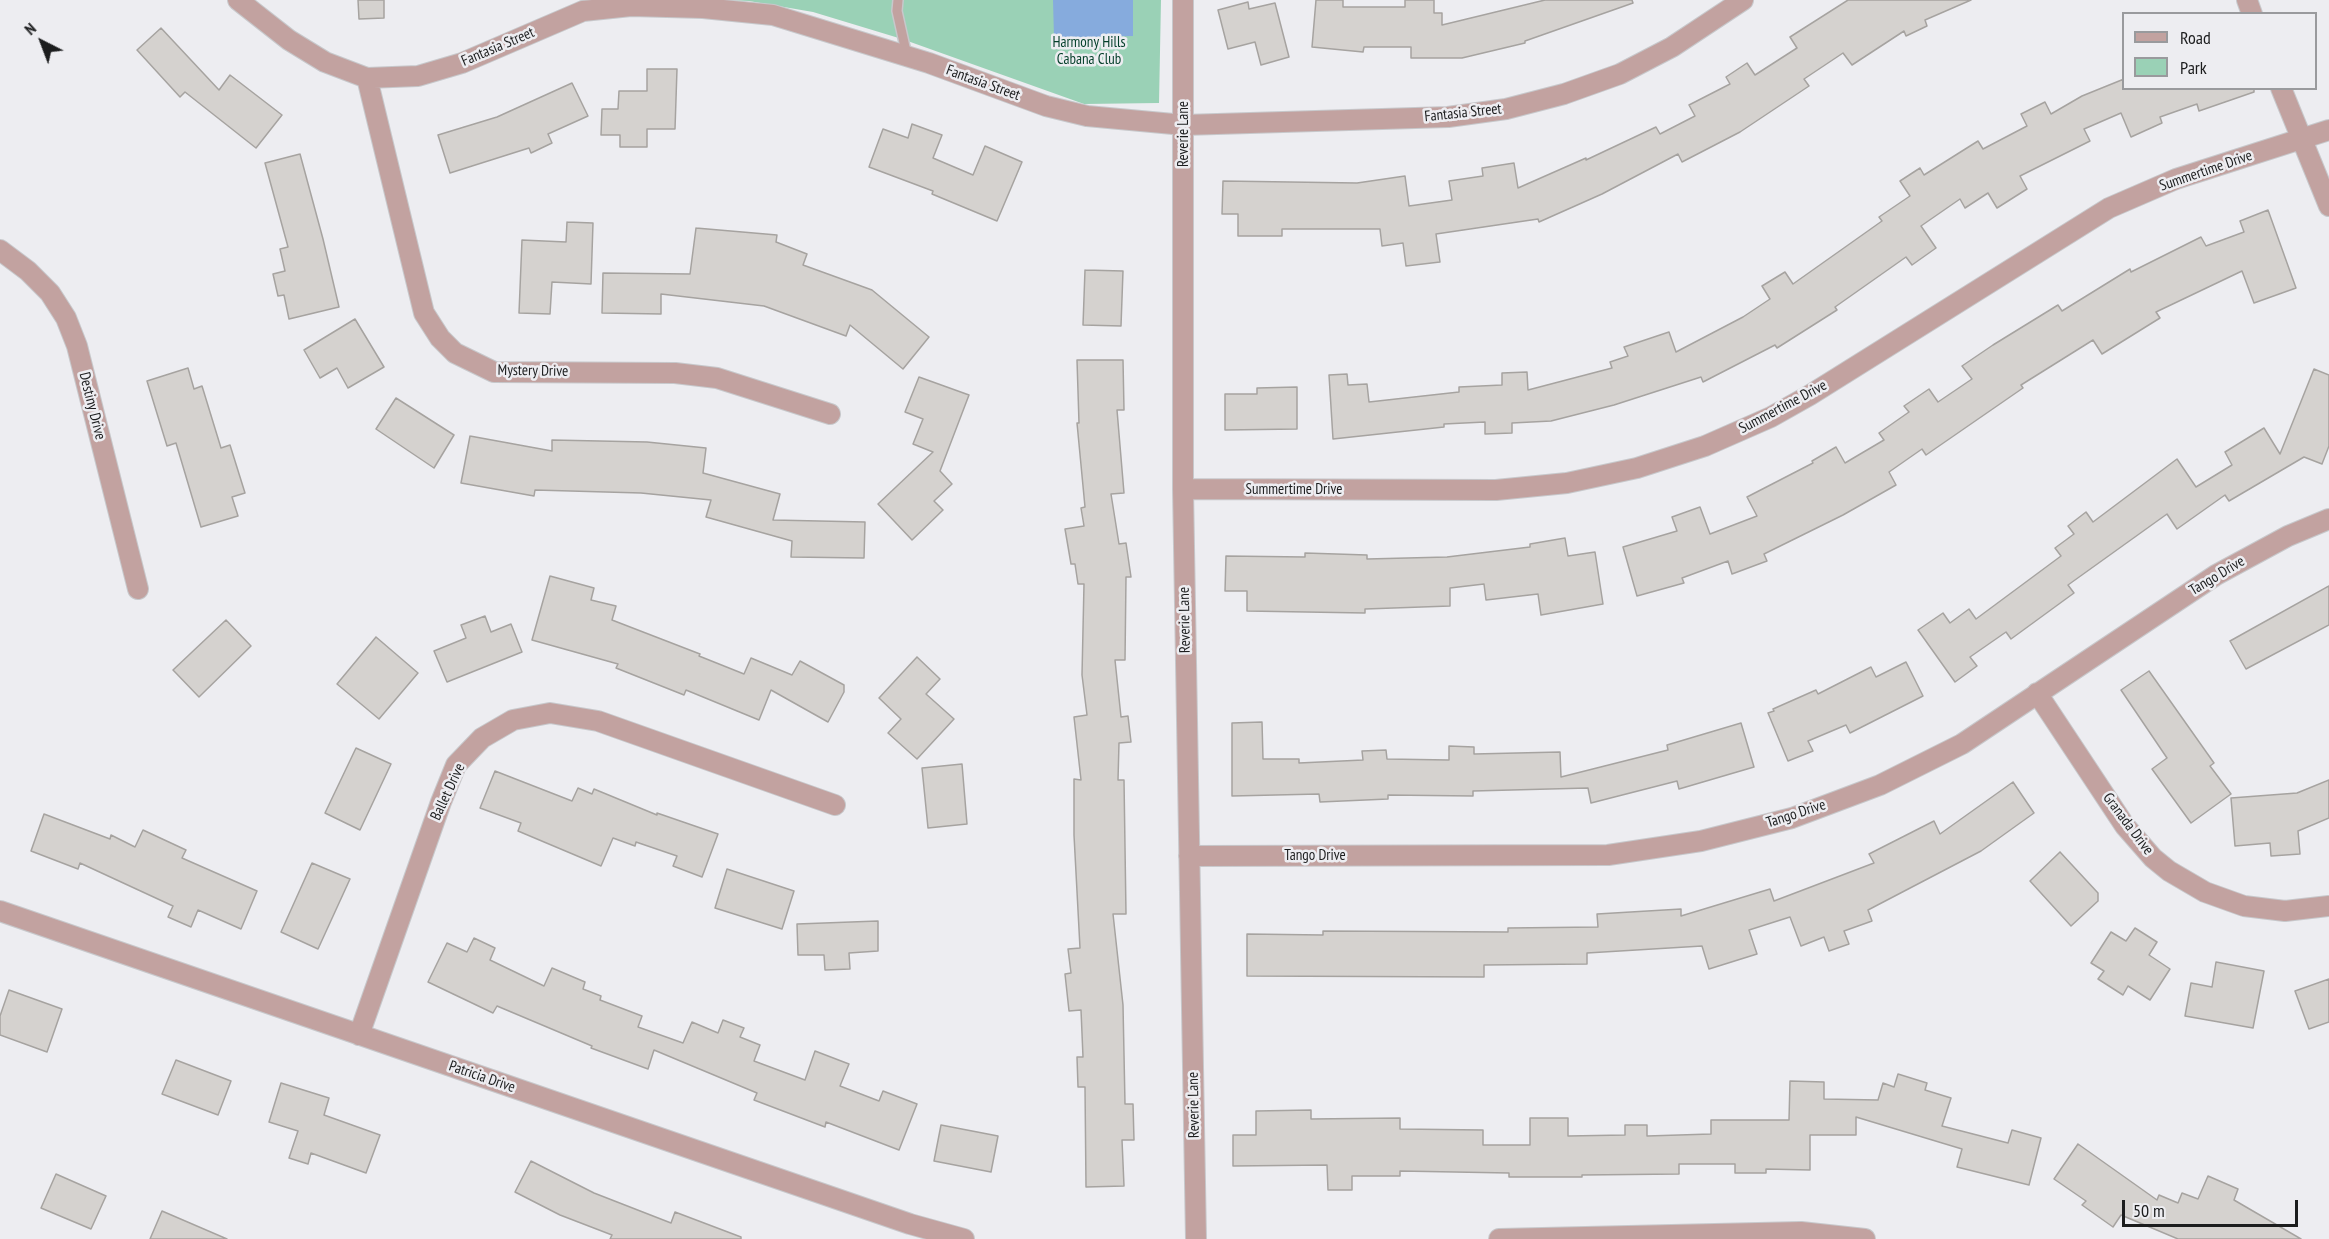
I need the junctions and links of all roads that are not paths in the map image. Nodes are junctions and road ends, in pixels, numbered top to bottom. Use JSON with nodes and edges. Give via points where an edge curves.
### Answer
{"nodes":[{"id":1,"x":238,"y":0,"type":"edge"},
{"id":2,"x":898,"y":0,"type":"edge"},
{"id":3,"x":1183,"y":0,"type":"edge"},
{"id":4,"x":1743,"y":0,"type":"edge"},
{"id":5,"x":722,"y":4,"type":"edge"},
{"id":6,"x":907,"y":56,"type":"junction"},
{"id":7,"x":367,"y":78,"type":"junction"},
{"id":8,"x":2282,"y":90,"type":"edge"},
{"id":9,"x":1184,"y":125,"type":"junction"},
{"id":10,"x":2329,"y":130,"type":"edge"},
{"id":11,"x":2301,"y":140,"type":"junction"},
{"id":12,"x":2329,"y":206,"type":"edge"},
{"id":13,"x":0,"y":250,"type":"edge"},
{"id":14,"x":830,"y":414,"type":"dead end"},
{"id":15,"x":1183,"y":489,"type":"junction"},
{"id":16,"x":2329,"y":519,"type":"edge"},
{"id":17,"x":138,"y":589,"type":"dead end"},
{"id":18,"x":2037,"y":693,"type":"junction"},
{"id":19,"x":835,"y":805,"type":"dead end"},
{"id":20,"x":1190,"y":856,"type":"junction"},
{"id":21,"x":2329,"y":906,"type":"edge"},
{"id":22,"x":0,"y":911,"type":"edge"},
{"id":23,"x":359,"y":1035,"type":"junction"},
{"id":24,"x":1750,"y":1236,"type":"edge"},
{"id":25,"x":964,"y":1239,"type":"edge"},
{"id":26,"x":1196,"y":1239,"type":"edge"},
{"id":27,"x":1499,"y":1239,"type":"edge"},
{"id":28,"x":1865,"y":1239,"type":"edge"}],
"edges":[{"from":1,"to":7,"type":"street","name":"Fantasia Street","via":[[325,62]]},
{"from":2,"to":6,"type":"lane"},
{"from":3,"to":9,"type":"street","name":"Reverie Lane"},
{"from":4,"to":9,"type":"street","name":"Fantasia Street","via":[[1620,74],[1506,109],[1448,117]]},
{"from":5,"to":6,"type":"street","name":"Fantasia Street","via":[[773,15]]},
{"from":5,"to":7,"type":"street","name":"Fantasia Street","via":[[583,11],[462,63],[418,75]]},
{"from":6,"to":9,"type":"street","name":"Fantasia Street","via":[[1046,106],[1087,116]]},
{"from":7,"to":14,"type":"street","name":"Mystery Drive","via":[[424,313],[455,353],[494,372],[675,373],[717,378]]},
{"from":8,"to":11,"type":"street"},
{"from":9,"to":15,"type":"street","name":"Reverie Lane"},
{"from":10,"to":11,"type":"street","name":"Summertime Drive"},
{"from":11,"to":12,"type":"street"},
{"from":11,"to":15,"type":"street","name":"Summertime Drive","via":[[2176,179],[2109,208],[1820,389],[1705,446],[1637,468],[1567,483],[1496,490]]},
{"from":13,"to":17,"type":"street","name":"Destiny Drive","via":[[50,293],[66,318],[77,346]]},
{"from":15,"to":20,"type":"street","name":"Reverie Lane"},
{"from":16,"to":18,"type":"street","name":"Tango Drive","via":[[2216,575]]},
{"from":18,"to":20,"type":"street","name":"Tango Drive","via":[[1962,744],[1880,785],[1792,818],[1701,841],[1608,855]]},
{"from":18,"to":21,"type":"street","name":"Granada Drive","via":[[2125,826],[2169,871],[2205,892],[2244,906],[2285,911]]},
{"from":19,"to":23,"type":"street","name":"Ballet Drive","via":[[598,721],[550,713],[513,720],[482,738],[456,765]]},
{"from":20,"to":26,"type":"street","name":"Reverie Lane"},
{"from":22,"to":23,"type":"street","name":"Patricia Drive"},
{"from":23,"to":25,"type":"street","name":"Patricia Drive","via":[[910,1224]]},
{"from":24,"to":27,"type":"street"},
{"from":24,"to":28,"type":"street","via":[[1802,1232]]}]}
